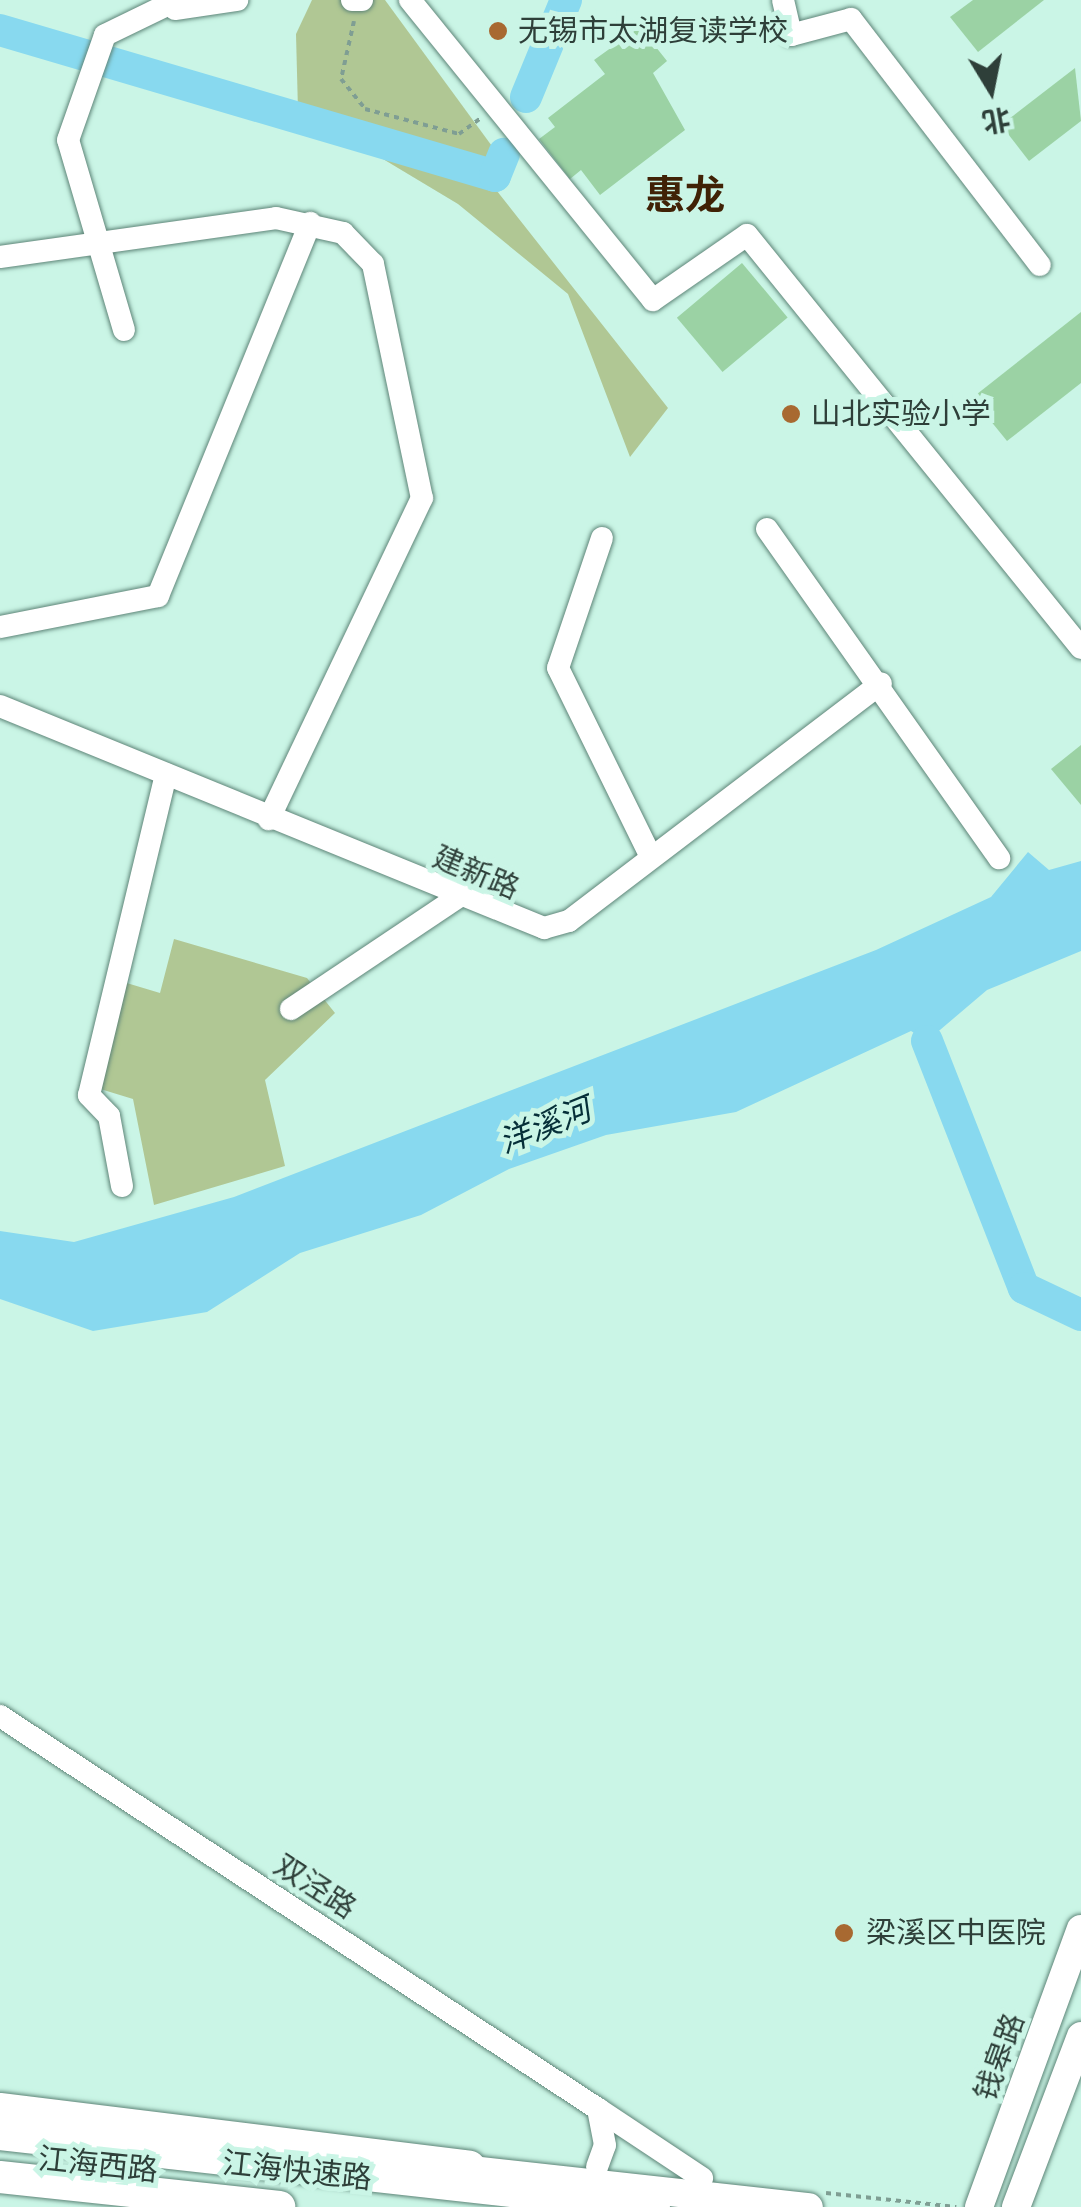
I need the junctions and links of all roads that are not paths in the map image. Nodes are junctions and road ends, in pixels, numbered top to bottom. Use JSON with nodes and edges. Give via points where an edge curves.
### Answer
{"nodes":[{"id":1,"x":237,"y":0,"type":"edge"},
{"id":2,"x":410,"y":0,"type":"edge"},
{"id":3,"x":782,"y":0,"type":"edge"},
{"id":4,"x":176,"y":4,"type":"edge"},
{"id":5,"x":310,"y":223,"type":"junction"},
{"id":6,"x":100,"y":246,"type":"junction"},
{"id":7,"x":0,"y":257,"type":"edge"},
{"id":8,"x":1040,"y":265,"type":"dead end"},
{"id":9,"x":124,"y":330,"type":"dead end"},
{"id":10,"x":767,"y":529,"type":"dead end"},
{"id":11,"x":602,"y":538,"type":"dead end"},
{"id":12,"x":0,"y":627,"type":"edge"},
{"id":13,"x":1081,"y":648,"type":"edge"},
{"id":14,"x":881,"y":683,"type":"junction"},
{"id":15,"x":0,"y":706,"type":"edge"},
{"id":16,"x":166,"y":774,"type":"junction"},
{"id":17,"x":270,"y":818,"type":"junction"},
{"id":18,"x":651,"y":857,"type":"junction"},
{"id":19,"x":998,"y":858,"type":"dead end"},
{"id":20,"x":457,"y":898,"type":"junction"},
{"id":21,"x":291,"y":1009,"type":"dead end"},
{"id":22,"x":122,"y":1186,"type":"dead end"},
{"id":23,"x":0,"y":1716,"type":"edge"},
{"id":24,"x":1081,"y":1929,"type":"edge"},
{"id":25,"x":1081,"y":2036,"type":"edge"},
{"id":26,"x":0,"y":2108,"type":"edge"},
{"id":27,"x":598,"y":2109,"type":"junction"},
{"id":28,"x":0,"y":2121,"type":"edge"},
{"id":29,"x":0,"y":2134,"type":"edge"},
{"id":30,"x":592,"y":2175,"type":"junction"},
{"id":31,"x":0,"y":2177,"type":"edge"},
{"id":32,"x":702,"y":2178,"type":"dead end"},
{"id":33,"x":0,"y":2187,"type":"edge"},
{"id":34,"x":190,"y":2207,"type":"edge"},
{"id":35,"x":279,"y":2207,"type":"edge"},
{"id":36,"x":654,"y":2207,"type":"edge"},
{"id":37,"x":809,"y":2207,"type":"edge"},
{"id":38,"x":979,"y":2207,"type":"edge"},
{"id":39,"x":1016,"y":2207,"type":"edge"}],
"edges":[{"from":1,"to":4,"type":"street"},
{"from":2,"to":13,"type":"street","via":[[534,162],[653,300],[747,234]]},
{"from":3,"to":8,"type":"street","via":[[791,35],[851,19]]},
{"from":4,"to":6,"type":"street","via":[[105,34],[84,76],[68,140]]},
{"from":5,"to":6,"type":"street","via":[[276,218]]},
{"from":5,"to":12,"type":"street","via":[[158,596]]},
{"from":5,"to":17,"type":"street","via":[[344,233],[374,264],[422,498]]},
{"from":6,"to":7,"type":"street"},
{"from":6,"to":9,"type":"street"},
{"from":10,"to":14,"type":"street"},
{"from":11,"to":18,"type":"street","via":[[558,668]]},
{"from":14,"to":18,"type":"street","name":"建新路"},
{"from":14,"to":19,"type":"street"},
{"from":15,"to":16,"type":"street","name":"建新路"},
{"from":16,"to":17,"type":"street","name":"建新路"},
{"from":16,"to":22,"type":"street","via":[[89,1095],[108,1116]]},
{"from":17,"to":20,"type":"street","name":"建新路"},
{"from":18,"to":20,"type":"street","name":"建新路","via":[[570,922],[544,928]]},
{"from":20,"to":21,"type":"street"},
{"from":23,"to":27,"type":"street","name":"双泾路"},
{"from":24,"to":38,"type":"main road","name":"钱皋路"},
{"from":25,"to":39,"type":"main road"},
{"from":26,"to":30,"type":"highway"},
{"from":27,"to":30,"type":"street","via":[[605,2145]]},
{"from":27,"to":32,"type":"street","name":"双泾路"},
{"from":28,"to":30,"type":"main road"},
{"from":29,"to":36,"type":"highway","name":"江海快速路"},
{"from":30,"to":37,"type":"main road"},
{"from":31,"to":35,"type":"highway","name":"江海快速路"},
{"from":33,"to":34,"type":"main road","name":"江海西路"}]}
